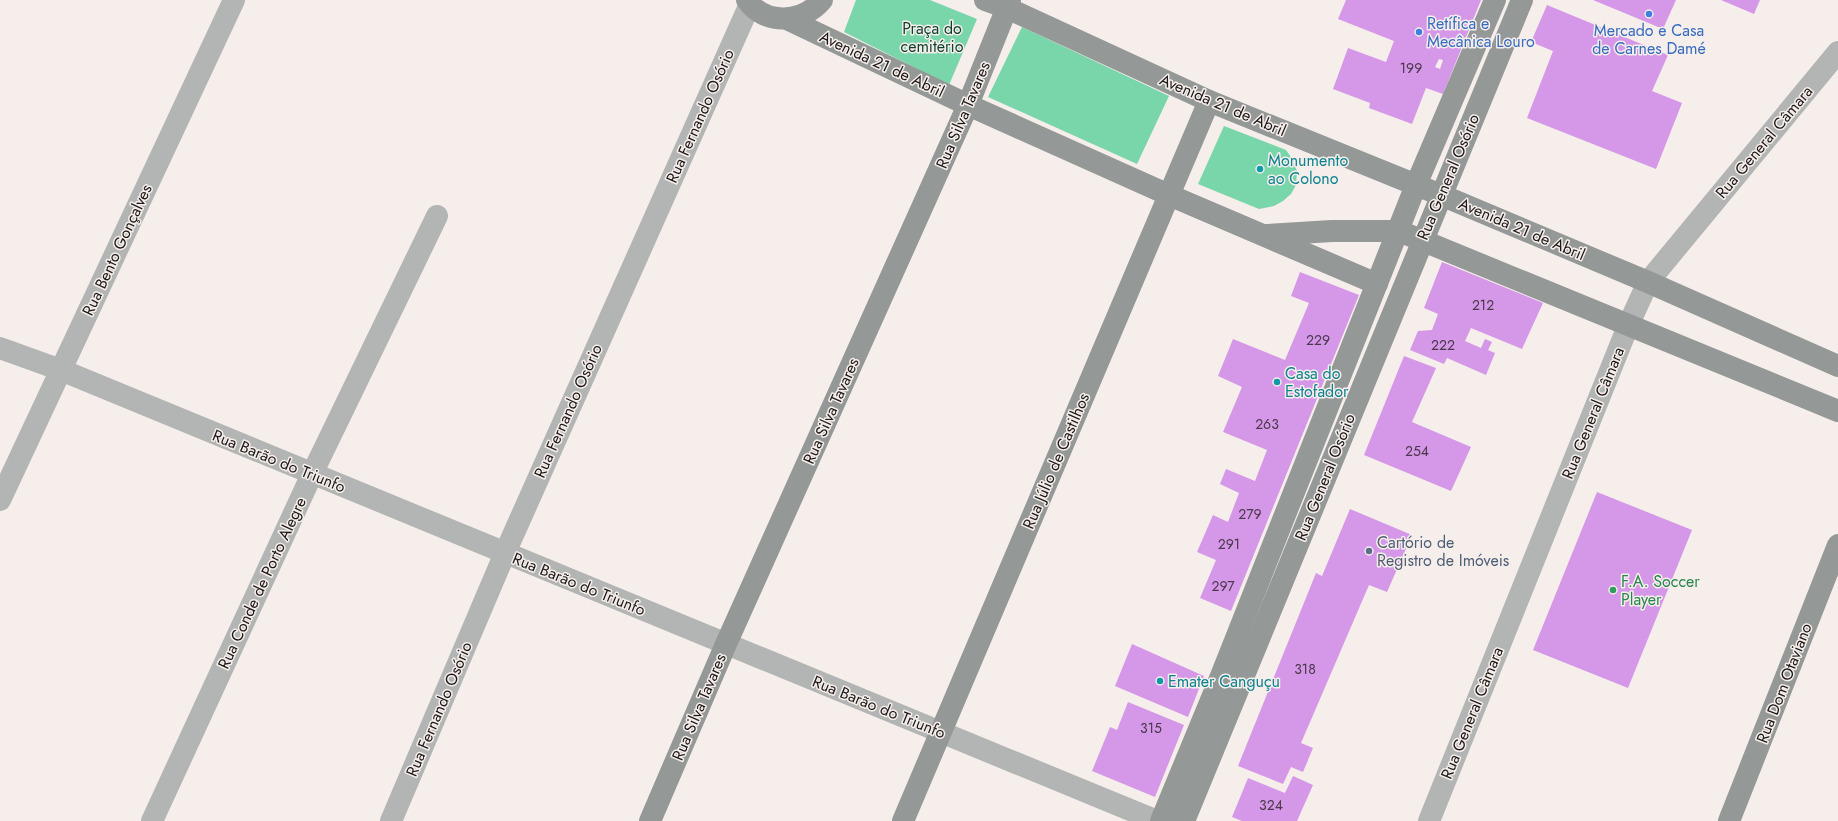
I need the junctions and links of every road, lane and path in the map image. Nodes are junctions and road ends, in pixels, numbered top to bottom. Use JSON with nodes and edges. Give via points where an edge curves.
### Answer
{"nodes":[{"id":1,"x":234,"y":0,"type":"edge"},
{"id":2,"x":822,"y":0,"type":"edge"},
{"id":3,"x":985,"y":0,"type":"edge"},
{"id":4,"x":1495,"y":0,"type":"edge"},
{"id":5,"x":1522,"y":0,"type":"edge"},
{"id":6,"x":748,"y":2,"type":"edge"},
{"id":7,"x":1009,"y":4,"type":"edge"},
{"id":8,"x":787,"y":19,"type":"junction"},
{"id":9,"x":1838,"y":52,"type":"edge"},
{"id":10,"x":1209,"y":101,"type":"junction"},
{"id":11,"x":968,"y":105,"type":"junction"},
{"id":12,"x":1416,"y":185,"type":"junction"},
{"id":13,"x":1441,"y":195,"type":"junction"},
{"id":14,"x":1169,"y":196,"type":"junction"},
{"id":15,"x":437,"y":216,"type":"dead end"},
{"id":16,"x":1399,"y":231,"type":"junction"},
{"id":17,"x":1263,"y":235,"type":"junction"},
{"id":18,"x":1422,"y":241,"type":"junction"},
{"id":19,"x":1648,"y":282,"type":"junction"},
{"id":20,"x":1376,"y":284,"type":"junction"},
{"id":21,"x":1628,"y":326,"type":"junction"},
{"id":22,"x":0,"y":348,"type":"edge"},
{"id":23,"x":1838,"y":366,"type":"edge"},
{"id":24,"x":61,"y":370,"type":"junction"},
{"id":25,"x":1838,"y":411,"type":"edge"},
{"id":26,"x":312,"y":474,"type":"junction"},
{"id":27,"x":0,"y":500,"type":"edge"},
{"id":28,"x":1838,"y":545,"type":"edge"},
{"id":29,"x":505,"y":553,"type":"junction"},
{"id":30,"x":726,"y":644,"type":"junction"},
{"id":31,"x":941,"y":733,"type":"junction"},
{"id":32,"x":152,"y":821,"type":"edge"},
{"id":33,"x":391,"y":821,"type":"edge"},
{"id":34,"x":650,"y":821,"type":"edge"},
{"id":35,"x":903,"y":821,"type":"edge"},
{"id":36,"x":1157,"y":821,"type":"edge"},
{"id":37,"x":1161,"y":821,"type":"edge"},
{"id":38,"x":1184,"y":821,"type":"edge"},
{"id":39,"x":1429,"y":821,"type":"edge"},
{"id":40,"x":1729,"y":821,"type":"edge"}],
"edges":[{"from":1,"to":24,"type":"street","name":"Rua Bento Gonçalves"},
{"from":2,"to":8,"type":"street","via":[[803,15]]},
{"from":3,"to":7,"type":"street","name":"Avenida 21 de Abril"},
{"from":4,"to":12,"type":"street","name":"Rua General Osório"},
{"from":5,"to":13,"type":"street","name":"Rua General Osório"},
{"from":6,"to":8,"type":"street","via":[[772,18]]},
{"from":6,"to":29,"type":"street","name":"Rua Fernando Osório"},
{"from":7,"to":10,"type":"street","name":"Avenida 21 de Abril"},
{"from":7,"to":11,"type":"street","name":"Rua Silva Tavares"},
{"from":8,"to":11,"type":"street","name":"Avenida 21 de Abril"},
{"from":9,"to":19,"type":"street","name":"Rua General Câmara"},
{"from":10,"to":12,"type":"street","name":"Avenida 21 de Abril"},
{"from":10,"to":14,"type":"street","name":"Rua Júlio de Castilhos"},
{"from":11,"to":14,"type":"street","name":"Avenida 21 de Abril"},
{"from":11,"to":30,"type":"street","name":"Rua Silva Tavares"},
{"from":12,"to":13,"type":"street","name":"Avenida 21 de Abril"},
{"from":12,"to":16,"type":"street","name":"Rua General Osório"},
{"from":13,"to":18,"type":"street","name":"Rua General Osório"},
{"from":13,"to":19,"type":"street","name":"Avenida 21 de Abril"},
{"from":14,"to":17,"type":"street","name":"Avenida 21 de Abril"},
{"from":14,"to":31,"type":"street","name":"Rua Júlio de Castilhos"},
{"from":15,"to":26,"type":"street","name":"Rua Conde de Porto Alegre"},
{"from":16,"to":17,"type":"street","name":"Avenida 21 de Abril"},
{"from":16,"to":18,"type":"street","name":"Avenida 21 de Abril"},
{"from":16,"to":20,"type":"street","name":"Rua General Osório"},
{"from":17,"to":20,"type":"street","name":"Avenida 21 de Abril"},
{"from":18,"to":21,"type":"street","name":"Avenida 21 de Abril"},
{"from":18,"to":38,"type":"street","name":"Rua General Osório"},
{"from":19,"to":21,"type":"street","name":"Rua General Câmara"},
{"from":19,"to":23,"type":"street","name":"Avenida 21 de Abril"},
{"from":20,"to":37,"type":"street","name":"Rua General Osório"},
{"from":21,"to":25,"type":"street","name":"Avenida 21 de Abril"},
{"from":21,"to":39,"type":"street","name":"Rua General Câmara"},
{"from":22,"to":24,"type":"street","name":"Rua Barão do Triunfo"},
{"from":24,"to":26,"type":"street","name":"Rua Barão do Triunfo"},
{"from":24,"to":27,"type":"street","name":"Rua Bento Gonçalves"},
{"from":26,"to":29,"type":"street","name":"Rua Barão do Triunfo"},
{"from":26,"to":32,"type":"street","name":"Rua Conde de Porto Alegre"},
{"from":28,"to":40,"type":"street","name":"Rua Dom Otaviano"},
{"from":29,"to":30,"type":"street","name":"Rua Barão do Triunfo"},
{"from":29,"to":33,"type":"street","name":"Rua Fernando Osório"},
{"from":30,"to":31,"type":"street","name":"Rua Barão do Triunfo"},
{"from":30,"to":34,"type":"street","name":"Rua Silva Tavares"},
{"from":31,"to":35,"type":"street","name":"Rua Júlio de Castilhos"},
{"from":31,"to":36,"type":"street","name":"Rua Barão do Triunfo"}]}
